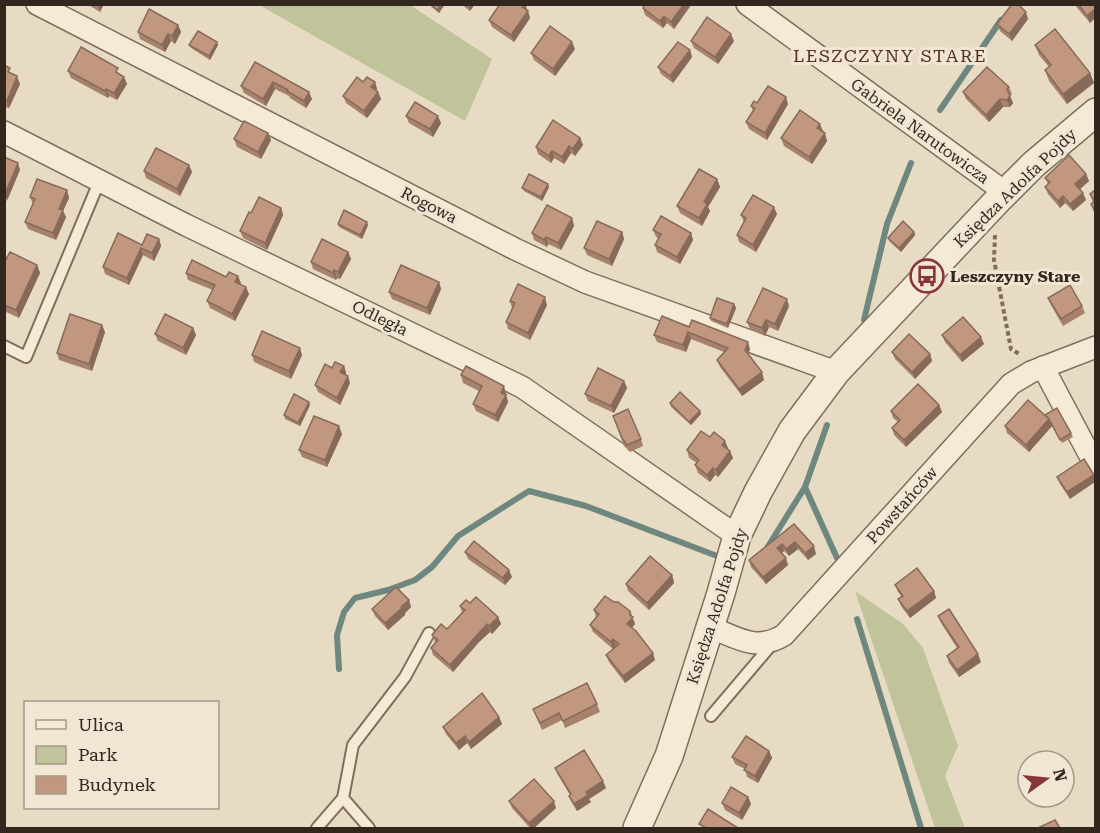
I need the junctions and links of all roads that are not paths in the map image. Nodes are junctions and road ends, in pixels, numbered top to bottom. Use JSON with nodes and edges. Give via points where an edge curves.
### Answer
{"nodes":[{"id":1,"x":37,"y":4,"type":"edge"},
{"id":2,"x":747,"y":4,"type":"edge"},
{"id":3,"x":1095,"y":112,"type":"edge"},
{"id":4,"x":4,"y":132,"type":"edge"},
{"id":5,"x":99,"y":182,"type":"junction"},
{"id":6,"x":1002,"y":197,"type":"junction"},
{"id":7,"x":4,"y":346,"type":"edge"},
{"id":8,"x":1095,"y":346,"type":"edge"},
{"id":9,"x":1037,"y":370,"type":"junction"},
{"id":10,"x":836,"y":372,"type":"junction"},
{"id":11,"x":1095,"y":467,"type":"edge"},
{"id":12,"x":737,"y":537,"type":"junction"},
{"id":13,"x":710,"y":627,"type":"junction"},
{"id":14,"x":429,"y":633,"type":"dead end"},
{"id":15,"x":775,"y":641,"type":"junction"},
{"id":16,"x":711,"y":716,"type":"dead end"},
{"id":17,"x":343,"y":798,"type":"junction"},
{"id":18,"x":316,"y":828,"type":"edge"},
{"id":19,"x":369,"y":828,"type":"edge"},
{"id":20,"x":637,"y":828,"type":"edge"}],
"edges":[{"from":1,"to":10,"type":"street","name":"Rogowa","via":[[585,282]]},
{"from":2,"to":6,"type":"street","name":"Gabriela Narutowicza"},
{"from":3,"to":6,"type":"street","name":"Księdza Adolfa Pojdy"},
{"from":4,"to":5,"type":"street","name":"Odległa"},
{"from":5,"to":7,"type":"lane","via":[[26,357]]},
{"from":5,"to":12,"type":"street","name":"Odległa","via":[[522,387]]},
{"from":6,"to":10,"type":"street","name":"Księdza Adolfa Pojdy"},
{"from":8,"to":9,"type":"street","name":"Powstańców"},
{"from":9,"to":11,"type":"street"},
{"from":9,"to":15,"type":"street","name":"Powstańców","via":[[1002,393],[793,627]]},
{"from":10,"to":12,"type":"street","name":"Księdza Adolfa Pojdy","via":[[792,431]]},
{"from":12,"to":13,"type":"street","name":"Księdza Adolfa Pojdy"},
{"from":13,"to":15,"type":"street","via":[[755,644]]},
{"from":13,"to":20,"type":"street","name":"Księdza Adolfa Pojdy","via":[[669,756]]},
{"from":14,"to":17,"type":"lane","via":[[405,677],[353,745]]},
{"from":15,"to":16,"type":"lane"},
{"from":17,"to":18,"type":"lane"},
{"from":17,"to":19,"type":"lane"}]}
